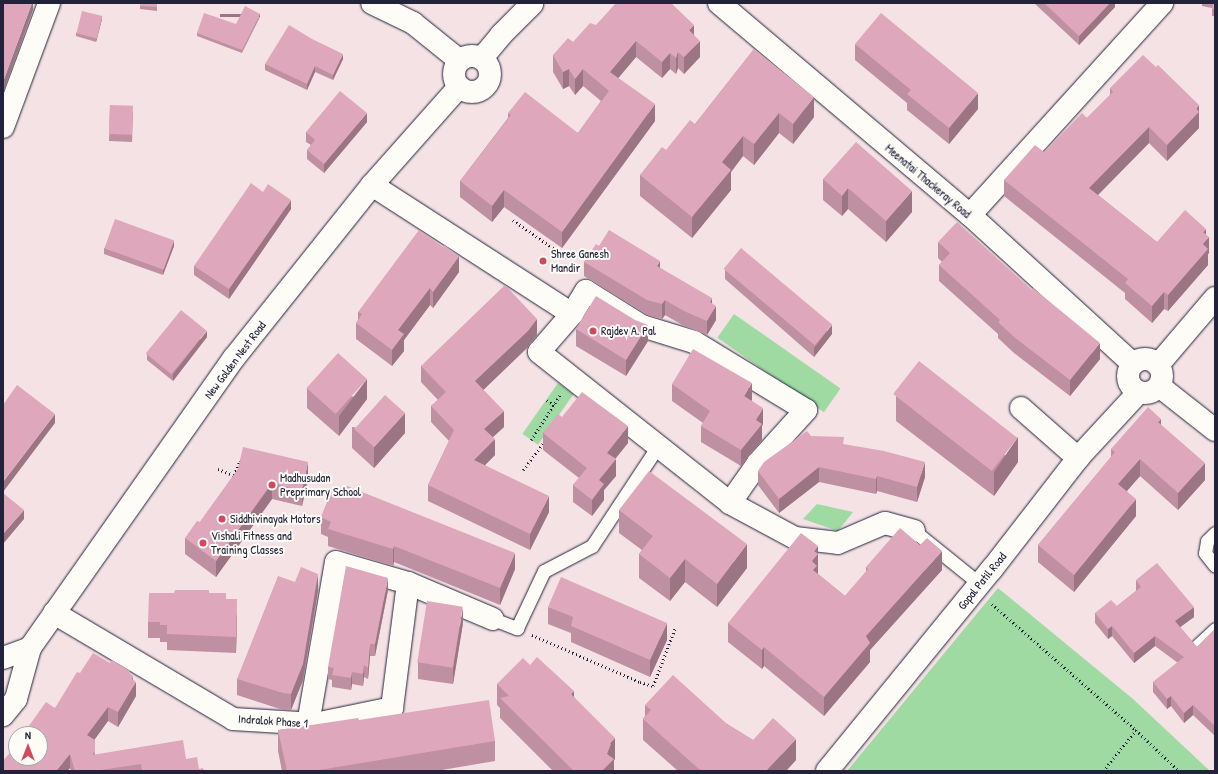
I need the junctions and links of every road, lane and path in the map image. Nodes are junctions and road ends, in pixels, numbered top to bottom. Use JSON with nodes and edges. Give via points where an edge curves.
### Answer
{"nodes":[{"id":1,"x":49,"y":3,"type":"edge"},
{"id":2,"x":372,"y":3,"type":"edge"},
{"id":3,"x":534,"y":3,"type":"edge"},
{"id":4,"x":719,"y":3,"type":"edge"},
{"id":5,"x":1162,"y":3,"type":"edge"},
{"id":6,"x":482,"y":58,"type":"junction"},
{"id":7,"x":459,"y":60,"type":"junction"},
{"id":8,"x":459,"y":87,"type":"junction"},
{"id":9,"x":3,"y":127,"type":"edge"},
{"id":10,"x":372,"y":185,"type":"junction"},
{"id":11,"x":970,"y":215,"type":"junction"},
{"id":12,"x":513,"y":220,"type":"edge"},
{"id":13,"x":566,"y":257,"type":"dead end"},
{"id":14,"x":1215,"y":298,"type":"edge"},
{"id":15,"x":572,"y":314,"type":"junction"},
{"id":16,"x":1132,"y":364,"type":"junction"},
{"id":17,"x":1158,"y":365,"type":"junction"},
{"id":18,"x":1159,"y":386,"type":"junction"},
{"id":19,"x":1138,"y":393,"type":"junction"},
{"id":20,"x":560,"y":395,"type":"dead end"},
{"id":21,"x":547,"y":400,"type":"dead end"},
{"id":22,"x":554,"y":405,"type":"junction"},
{"id":23,"x":1021,"y":408,"type":"dead end"},
{"id":24,"x":1215,"y":430,"type":"edge"},
{"id":25,"x":547,"y":438,"type":"edge"},
{"id":26,"x":531,"y":440,"type":"dead end"},
{"id":27,"x":658,"y":446,"type":"junction"},
{"id":28,"x":1078,"y":458,"type":"junction"},
{"id":29,"x":247,"y":462,"type":"edge"},
{"id":30,"x":218,"y":469,"type":"dead end"},
{"id":31,"x":523,"y":470,"type":"dead end"},
{"id":32,"x":730,"y":503,"type":"junction"},
{"id":33,"x":914,"y":531,"type":"joint"},
{"id":34,"x":1215,"y":533,"type":"edge"},
{"id":35,"x":1215,"y":566,"type":"edge"},
{"id":36,"x":408,"y":584,"type":"junction"},
{"id":37,"x":984,"y":592,"type":"junction"},
{"id":38,"x":54,"y":613,"type":"junction"},
{"id":39,"x":493,"y":618,"type":"joint"},
{"id":40,"x":517,"y":628,"type":"junction"},
{"id":41,"x":675,"y":628,"type":"dead end"},
{"id":42,"x":1215,"y":629,"type":"edge"},
{"id":43,"x":1197,"y":646,"type":"edge"},
{"id":44,"x":30,"y":648,"type":"junction"},
{"id":45,"x":3,"y":658,"type":"edge"},
{"id":46,"x":3,"y":715,"type":"edge"},
{"id":47,"x":308,"y":724,"type":"junction"},
{"id":48,"x":1136,"y":730,"type":"junction"},
{"id":49,"x":827,"y":771,"type":"edge"},
{"id":50,"x":1103,"y":771,"type":"edge"},
{"id":51,"x":1179,"y":771,"type":"edge"}],
"edges":[{"from":1,"to":9,"type":"street"},
{"from":2,"to":7,"type":"street","via":[[413,23]]},
{"from":3,"to":6,"type":"street"},
{"from":4,"to":11,"type":"street","name":"Meenatai Thackeray Road"},
{"from":5,"to":11,"type":"street"},
{"from":6,"to":7,"type":"street","via":[[470,55]]},
{"from":6,"to":8,"type":"street","via":[[487,62],[490,74],[486,86],[476,92]]},
{"from":7,"to":8,"type":"street","via":[[454,77]]},
{"from":8,"to":10,"type":"street","name":"New Golden Nest Road"},
{"from":10,"to":15,"type":"street"},
{"from":10,"to":38,"type":"street","name":"New Golden Nest Road","via":[[234,358]]},
{"from":11,"to":16,"type":"street","name":"Meenatai Thackeray Road"},
{"from":12,"to":13,"type":"path"},
{"from":14,"to":17,"type":"street"},
{"from":15,"to":27,"type":"street","via":[[539,352]]},
{"from":15,"to":32,"type":"street","via":[[586,291],[642,326],[694,342],[806,410],[758,463]]},
{"from":16,"to":17,"type":"street","via":[[1148,359]]},
{"from":16,"to":19,"type":"street","via":[[1128,380]]},
{"from":17,"to":18,"type":"street","via":[[1162,376]]},
{"from":18,"to":19,"type":"street","via":[[1150,393]]},
{"from":18,"to":24,"type":"street"},
{"from":19,"to":28,"type":"street","name":"Gopal Patil Road"},
{"from":20,"to":22,"type":"path"},
{"from":21,"to":22,"type":"path"},
{"from":22,"to":26,"type":"path"},
{"from":23,"to":28,"type":"street"},
{"from":25,"to":31,"type":"path"},
{"from":27,"to":32,"type":"street"},
{"from":27,"to":40,"type":"lane","via":[[592,546],[544,571]]},
{"from":28,"to":37,"type":"street","name":"Gopal Patil Road"},
{"from":29,"to":30,"type":"path","via":[[240,460],[234,475]]},
{"from":32,"to":33,"type":"street","via":[[795,538],[838,542],[885,523]]},
{"from":33,"to":37,"type":"lane"},
{"from":34,"to":35,"type":"lane","via":[[1207,542],[1205,553]]},
{"from":36,"to":39,"type":"street"},
{"from":36,"to":47,"type":"street","name":"Indralok Phase 1","via":[[392,708]]},
{"from":36,"to":47,"type":"street","via":[[336,562]]},
{"from":37,"to":48,"type":"path"},
{"from":37,"to":49,"type":"street","name":"Gopal Patil Road"},
{"from":38,"to":44,"type":"street","name":"New Golden Nest Road"},
{"from":38,"to":47,"type":"street","name":"Indralok Phase 1","via":[[233,719]]},
{"from":39,"to":40,"type":"lane"},
{"from":40,"to":41,"type":"path","via":[[653,686]]},
{"from":42,"to":43,"type":"lane"},
{"from":44,"to":45,"type":"street"},
{"from":44,"to":46,"type":"street","name":"New Golden Nest Road","via":[[16,699]]},
{"from":48,"to":50,"type":"path"},
{"from":48,"to":51,"type":"path"}]}
